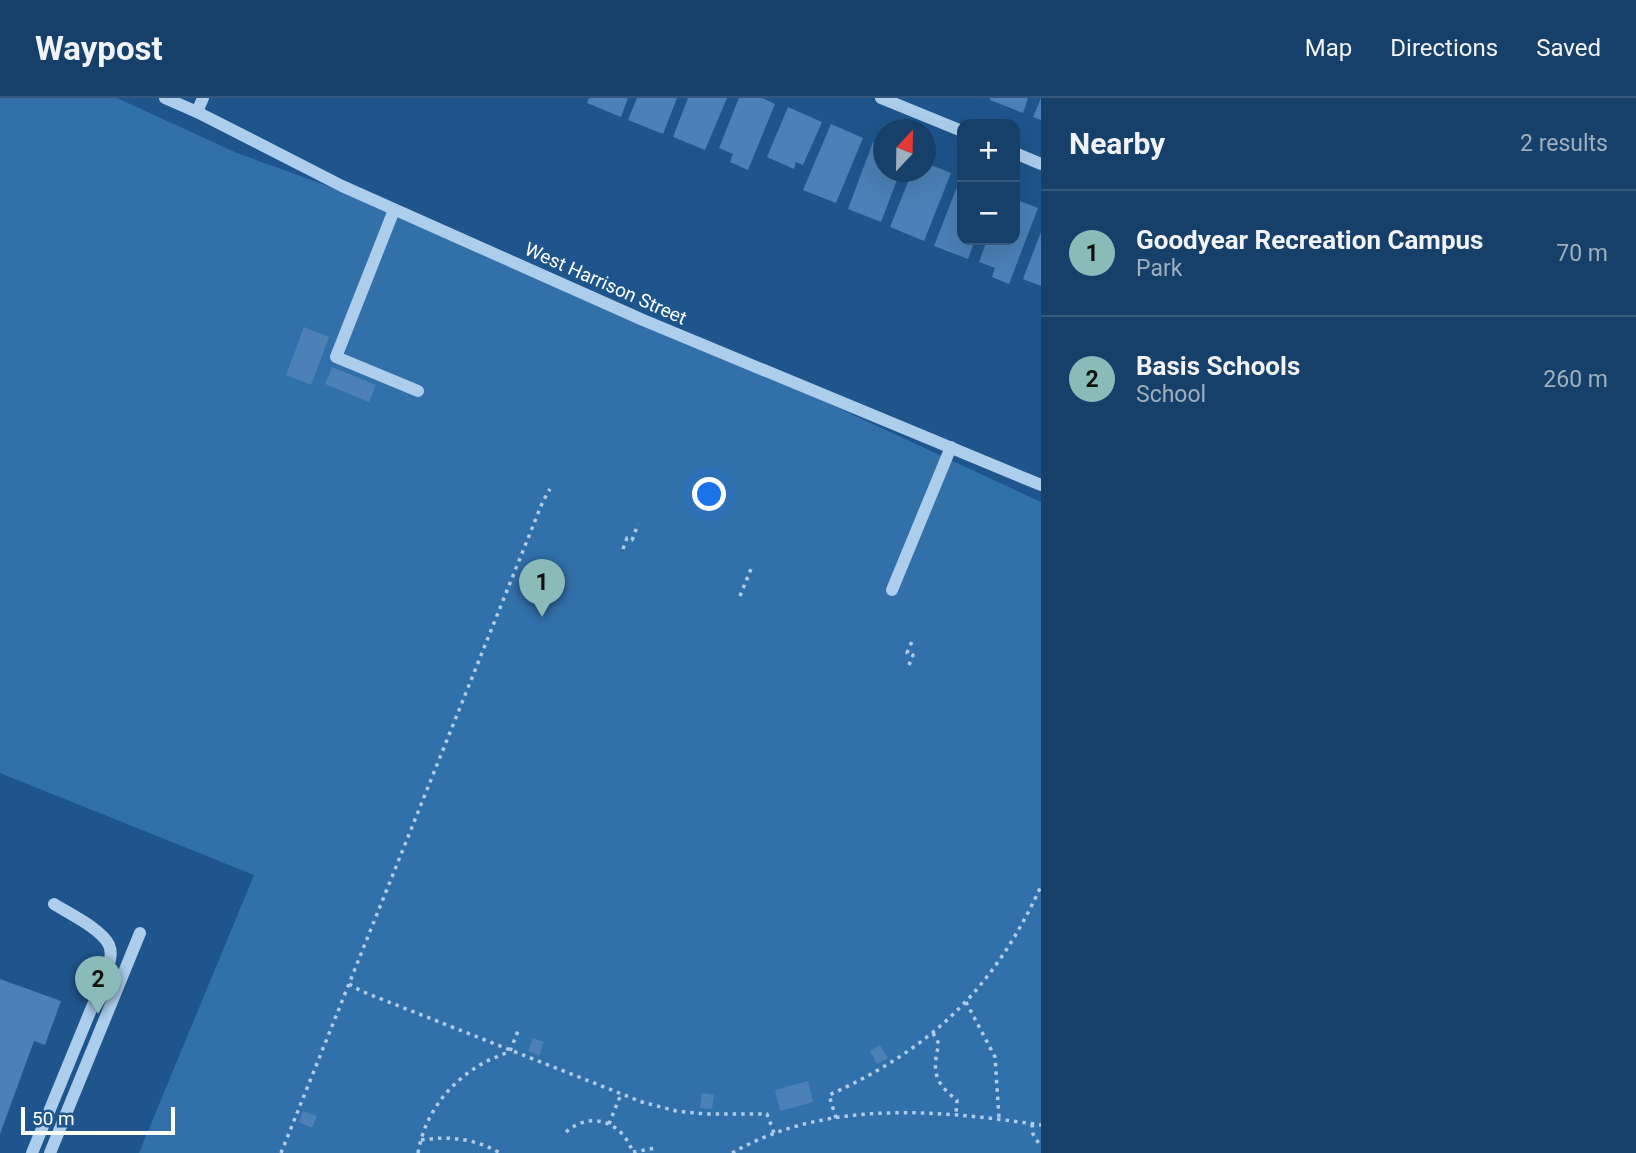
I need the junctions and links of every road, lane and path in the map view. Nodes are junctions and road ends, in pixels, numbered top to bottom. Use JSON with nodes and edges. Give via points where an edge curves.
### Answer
{"nodes":[{"id":1,"x":164,"y":98,"type":"edge"},
{"id":2,"x":203,"y":98,"type":"edge"},
{"id":3,"x":881,"y":98,"type":"edge"},
{"id":4,"x":197,"y":111,"type":"junction"},
{"id":5,"x":957,"y":129,"type":"edge"},
{"id":6,"x":1020,"y":155,"type":"edge"},
{"id":7,"x":1041,"y":163,"type":"edge"},
{"id":8,"x":394,"y":209,"type":"junction"},
{"id":9,"x":418,"y":390,"type":"dead end"},
{"id":10,"x":951,"y":447,"type":"junction"},
{"id":11,"x":1041,"y":485,"type":"edge"},
{"id":12,"x":550,"y":489,"type":"dead end"},
{"id":13,"x":638,"y":524,"type":"dead end"},
{"id":14,"x":623,"y":549,"type":"dead end"},
{"id":15,"x":751,"y":569,"type":"dead end"},
{"id":16,"x":892,"y":590,"type":"dead end"},
{"id":17,"x":740,"y":596,"type":"dead end"},
{"id":18,"x":913,"y":639,"type":"dead end"},
{"id":19,"x":909,"y":664,"type":"dead end"},
{"id":20,"x":1041,"y":886,"type":"edge"},
{"id":21,"x":54,"y":904,"type":"dead end"},
{"id":22,"x":140,"y":933,"type":"dead end"},
{"id":23,"x":349,"y":984,"type":"junction"},
{"id":24,"x":966,"y":1002,"type":"junction"},
{"id":25,"x":518,"y":1031,"type":"dead end"},
{"id":26,"x":933,"y":1034,"type":"junction"},
{"id":27,"x":510,"y":1051,"type":"junction"},
{"id":28,"x":621,"y":1094,"type":"junction"},
{"id":29,"x":956,"y":1114,"type":"junction"},
{"id":30,"x":836,"y":1118,"type":"junction"},
{"id":31,"x":999,"y":1118,"type":"junction"},
{"id":32,"x":1032,"y":1123,"type":"junction"},
{"id":33,"x":609,"y":1124,"type":"junction"},
{"id":34,"x":1041,"y":1125,"type":"edge"},
{"id":35,"x":566,"y":1132,"type":"dead end"},
{"id":36,"x":774,"y":1133,"type":"junction"},
{"id":37,"x":420,"y":1140,"type":"junction"},
{"id":38,"x":1041,"y":1147,"type":"edge"},
{"id":39,"x":656,"y":1148,"type":"dead end"},
{"id":40,"x":32,"y":1153,"type":"edge"},
{"id":41,"x":50,"y":1153,"type":"edge"},
{"id":42,"x":281,"y":1153,"type":"edge"},
{"id":43,"x":418,"y":1153,"type":"edge"},
{"id":44,"x":500,"y":1153,"type":"edge"},
{"id":45,"x":633,"y":1153,"type":"edge"},
{"id":46,"x":732,"y":1153,"type":"edge"}],
"edges":[{"from":1,"to":4,"type":"street","name":"West Harrison Street"},
{"from":2,"to":4,"type":"street"},
{"from":3,"to":5,"type":"street"},
{"from":4,"to":8,"type":"street","name":"West Harrison Street"},
{"from":6,"to":7,"type":"street"},
{"from":8,"to":9,"type":"street","via":[[336,357]]},
{"from":8,"to":10,"type":"street","name":"West Harrison Street","via":[[654,325]]},
{"from":10,"to":11,"type":"street","name":"West Harrison Street"},
{"from":10,"to":16,"type":"street"},
{"from":12,"to":23,"type":"path"},
{"from":13,"to":14,"type":"path"},
{"from":15,"to":17,"type":"path"},
{"from":18,"to":19,"type":"path"},
{"from":20,"to":24,"type":"path","via":[[1005,952]]},
{"from":21,"to":40,"type":"street","via":[[98,932],[109,944],[111,958]]},
{"from":22,"to":41,"type":"street"},
{"from":23,"to":27,"type":"path"},
{"from":23,"to":42,"type":"path"},
{"from":24,"to":26,"type":"path"},
{"from":24,"to":31,"type":"path","via":[[995,1057]]},
{"from":25,"to":27,"type":"path"},
{"from":26,"to":29,"type":"path","via":[[939,1044],[937,1080],[957,1100]]},
{"from":26,"to":30,"type":"path","via":[[887,1066],[829,1095]]},
{"from":27,"to":28,"type":"path"},
{"from":27,"to":37,"type":"path","via":[[453,1086],[440,1099]]},
{"from":28,"to":33,"type":"path"},
{"from":28,"to":36,"type":"path","via":[[676,1111],[767,1114]]},
{"from":29,"to":30,"type":"path"},
{"from":29,"to":31,"type":"path"},
{"from":30,"to":36,"type":"path"},
{"from":31,"to":32,"type":"path"},
{"from":32,"to":34,"type":"path"},
{"from":32,"to":38,"type":"path"},
{"from":33,"to":35,"type":"path","via":[[582,1122]]},
{"from":33,"to":45,"type":"path","via":[[624,1134]]},
{"from":36,"to":46,"type":"path"},
{"from":37,"to":43,"type":"path"},
{"from":37,"to":44,"type":"path","via":[[464,1139]]},
{"from":39,"to":45,"type":"path"}]}
